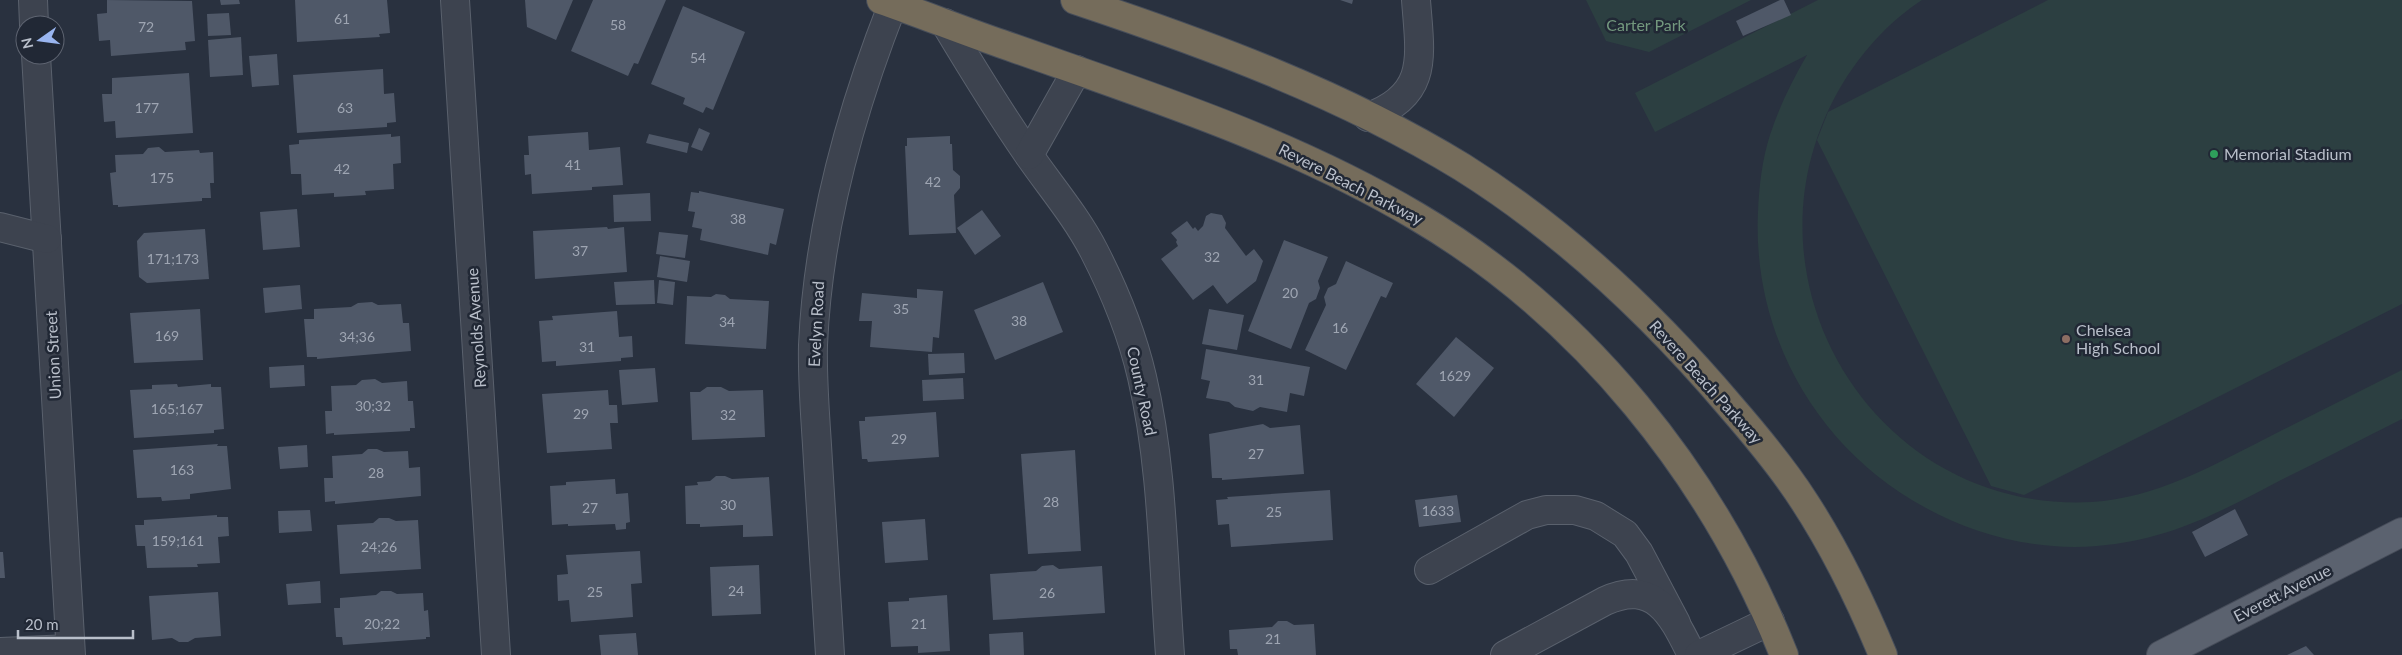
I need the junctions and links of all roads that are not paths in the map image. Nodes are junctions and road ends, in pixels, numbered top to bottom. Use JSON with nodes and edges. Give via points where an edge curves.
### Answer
{"nodes":[{"id":1,"x":33,"y":0,"type":"edge"},
{"id":2,"x":455,"y":0,"type":"edge"},
{"id":3,"x":1075,"y":0,"type":"edge"},
{"id":4,"x":1416,"y":0,"type":"edge"},
{"id":5,"x":887,"y":2,"type":"edge"},
{"id":6,"x":34,"y":15,"type":"edge"},
{"id":7,"x":945,"y":23,"type":"junction"},
{"id":8,"x":37,"y":65,"type":"edge"},
{"id":9,"x":1077,"y":70,"type":"junction"},
{"id":10,"x":1368,"y":117,"type":"junction"},
{"id":11,"x":1029,"y":155,"type":"junction"},
{"id":12,"x":0,"y":228,"type":"edge"},
{"id":13,"x":47,"y":239,"type":"junction"},
{"id":14,"x":2402,"y":533,"type":"edge"},
{"id":15,"x":1429,"y":570,"type":"dead end"},
{"id":16,"x":1770,"y":621,"type":"junction"},
{"id":17,"x":1676,"y":623,"type":"junction"},
{"id":18,"x":0,"y":652,"type":"edge"},
{"id":19,"x":71,"y":652,"type":"edge"},
{"id":20,"x":496,"y":655,"type":"edge"},
{"id":21,"x":830,"y":655,"type":"edge"},
{"id":22,"x":1170,"y":655,"type":"edge"},
{"id":23,"x":1505,"y":655,"type":"edge"},
{"id":24,"x":1692,"y":655,"type":"edge"},
{"id":25,"x":1698,"y":655,"type":"edge"},
{"id":26,"x":1784,"y":655,"type":"edge"},
{"id":27,"x":1883,"y":655,"type":"edge"},
{"id":28,"x":2161,"y":655,"type":"edge"}],
"edges":[{"from":1,"to":6,"type":"street"},
{"from":2,"to":20,"type":"street","name":"Reynolds Avenue"},
{"from":3,"to":10,"type":"highway","name":"Revere Beach Parkway","via":[[1239,60]]},
{"from":4,"to":10,"type":"street","via":[[1419,60],[1412,86],[1394,105]]},
{"from":5,"to":7,"type":"highway","name":"Revere Beach Parkway"},
{"from":5,"to":21,"type":"street","name":"Evelyn Road","via":[[845,148],[827,224],[817,289],[813,374]]},
{"from":7,"to":9,"type":"highway","name":"Revere Beach Parkway"},
{"from":7,"to":11,"type":"street","name":"County Road"},
{"from":8,"to":13,"type":"street","name":"Union Street"},
{"from":9,"to":11,"type":"street"},
{"from":9,"to":16,"type":"highway","name":"Revere Beach Parkway","via":[[1197,113],[1321,166],[1419,218],[1507,278],[1580,345],[1651,425],[1726,534]]},
{"from":10,"to":27,"type":"highway","name":"Revere Beach Parkway","via":[[1460,166],[1520,208],[1606,278],[1688,357],[1804,500],[1852,586]]},
{"from":11,"to":22,"type":"street","name":"County Road","via":[[1093,249],[1118,302],[1135,352],[1147,402],[1155,460]]},
{"from":12,"to":13,"type":"street"},
{"from":13,"to":19,"type":"street","name":"Union Street"},
{"from":14,"to":28,"type":"main road","name":"Everett Avenue"},
{"from":15,"to":17,"type":"street","via":[[1527,515],[1546,510],[1575,510],[1602,518],[1625,534],[1639,553]]},
{"from":16,"to":25,"type":"street"},
{"from":16,"to":26,"type":"highway","name":"Revere Beach Parkway"},
{"from":17,"to":23,"type":"street","via":[[1658,603],[1641,596],[1623,595],[1605,601]]},
{"from":17,"to":24,"type":"street"},
{"from":18,"to":19,"type":"street"}]}
